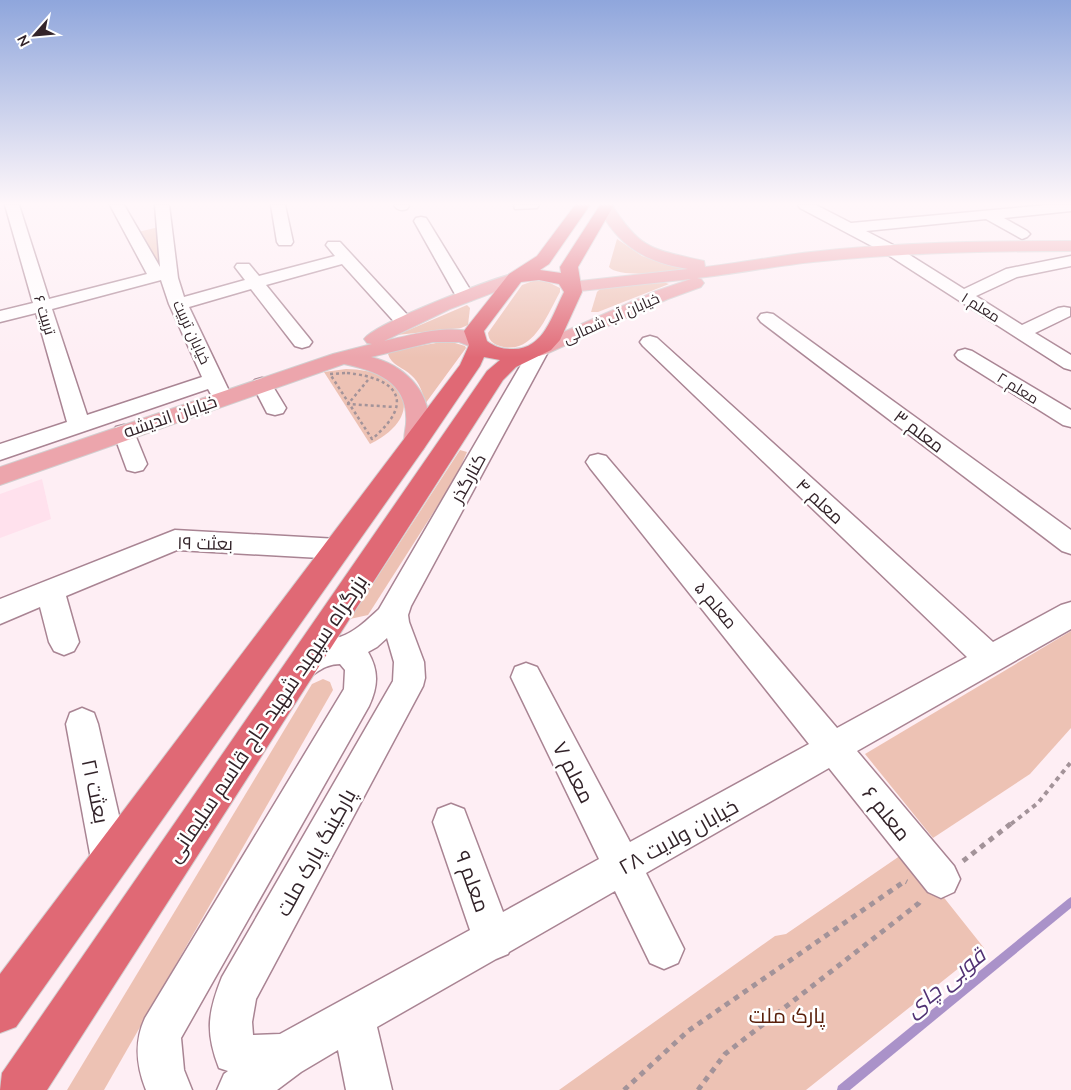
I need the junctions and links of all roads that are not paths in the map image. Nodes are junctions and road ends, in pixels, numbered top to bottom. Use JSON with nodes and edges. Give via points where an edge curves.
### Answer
{"nodes":[{"id":1,"x":28,"y":256,"type":"edge"},
{"id":2,"x":150,"y":256,"type":"edge"},
{"id":3,"x":164,"y":256,"type":"edge"},
{"id":4,"x":441,"y":256,"type":"edge"},
{"id":5,"x":546,"y":256,"type":"edge"},
{"id":6,"x":576,"y":256,"type":"edge"},
{"id":7,"x":659,"y":256,"type":"edge"},
{"id":8,"x":824,"y":256,"type":"edge"},
{"id":9,"x":900,"y":256,"type":"edge"},
{"id":10,"x":345,"y":258,"type":"joint"},
{"id":11,"x":1071,"y":261,"type":"edge"},
{"id":12,"x":243,"y":266,"type":"dead end"},
{"id":13,"x":739,"y":268,"type":"junction"},
{"id":14,"x":163,"y":275,"type":"junction"},
{"id":15,"x":515,"y":278,"type":"junction"},
{"id":16,"x":255,"y":282,"type":"junction"},
{"id":17,"x":571,"y":286,"type":"junction"},
{"id":18,"x":465,"y":296,"type":"junction"},
{"id":19,"x":963,"y":296,"type":"junction"},
{"id":20,"x":178,"y":304,"type":"junction"},
{"id":21,"x":43,"y":306,"type":"junction"},
{"id":22,"x":1064,"y":312,"type":"dead end"},
{"id":23,"x":0,"y":317,"type":"edge"},
{"id":24,"x":767,"y":318,"type":"dead end"},
{"id":25,"x":405,"y":322,"type":"junction"},
{"id":26,"x":1021,"y":332,"type":"junction"},
{"id":27,"x":302,"y":342,"type":"dead end"},
{"id":28,"x":650,"y":342,"type":"dead end"},
{"id":29,"x":478,"y":344,"type":"junction"},
{"id":30,"x":531,"y":352,"type":"junction"},
{"id":31,"x":965,"y":355,"type":"dead end"},
{"id":32,"x":340,"y":358,"type":"junction"},
{"id":33,"x":1071,"y":364,"type":"edge"},
{"id":34,"x":262,"y":384,"type":"junction"},
{"id":35,"x":218,"y":389,"type":"junction"},
{"id":36,"x":275,"y":408,"type":"dead end"},
{"id":37,"x":1071,"y":420,"type":"edge"},
{"id":38,"x":79,"y":426,"type":"junction"},
{"id":39,"x":124,"y":432,"type":"junction"},
{"id":40,"x":415,"y":444,"type":"junction"},
{"id":41,"x":0,"y":452,"type":"edge"},
{"id":42,"x":598,"y":462,"type":"dead end"},
{"id":43,"x":135,"y":464,"type":"dead end"},
{"id":44,"x":0,"y":476,"type":"edge"},
{"id":45,"x":1071,"y":544,"type":"edge"},
{"id":46,"x":338,"y":549,"type":"junction"},
{"id":47,"x":50,"y":590,"type":"junction"},
{"id":48,"x":397,"y":606,"type":"junction"},
{"id":49,"x":0,"y":612,"type":"edge"},
{"id":50,"x":1071,"y":614,"type":"edge"},
{"id":51,"x":64,"y":642,"type":"dead end"},
{"id":52,"x":408,"y":656,"type":"junction"},
{"id":53,"x":990,"y":660,"type":"junction"},
{"id":54,"x":352,"y":662,"type":"junction"},
{"id":55,"x":297,"y":670,"type":"junction"},
{"id":56,"x":526,"y":677,"type":"dead end"},
{"id":57,"x":82,"y":724,"type":"dead end"},
{"id":58,"x":834,"y":748,"type":"junction"},
{"id":59,"x":452,"y":822,"type":"dead end"},
{"id":60,"x":110,"y":859,"type":"junction"},
{"id":61,"x":622,"y":867,"type":"junction"},
{"id":62,"x":934,"y":884,"type":"road end"},
{"id":63,"x":494,"y":940,"type":"junction"},
{"id":64,"x":664,"y":949,"type":"dead end"},
{"id":65,"x":0,"y":1011,"type":"edge"},
{"id":66,"x":354,"y":1019,"type":"junction"},
{"id":67,"x":160,"y":1033,"type":"joint"},
{"id":68,"x":285,"y":1056,"type":"junction"},
{"id":69,"x":19,"y":1090,"type":"edge"},
{"id":70,"x":169,"y":1090,"type":"edge"},
{"id":71,"x":240,"y":1090,"type":"edge"},
{"id":72,"x":369,"y":1090,"type":"edge"}],
"edges":[{"from":1,"to":21,"type":"street","name":"تربیت ۶"},
{"from":2,"to":14,"type":"street"},
{"from":3,"to":14,"type":"street","name":"خیابان تربیت"},
{"from":4,"to":18,"type":"street"},
{"from":5,"to":15,"type":"highway"},
{"from":6,"to":17,"type":"highway","via":[[569,267]]},
{"from":7,"to":13,"type":"main road","via":[[687,263]]},
{"from":8,"to":13,"type":"main road","name":"خیابان آب شمالی"},
{"from":9,"to":19,"type":"street","name":"معلم ۱"},
{"from":10,"to":16,"type":"street"},
{"from":10,"to":25,"type":"street"},
{"from":11,"to":19,"type":"street","via":[[1012,273]]},
{"from":12,"to":16,"type":"street"},
{"from":13,"to":17,"type":"main road","name":"خیابان آب شمالی"},
{"from":13,"to":30,"type":"main road","name":"خیابان آب شمالی","via":[[662,295]]},
{"from":14,"to":20,"type":"street","name":"خیابان تربیت"},
{"from":14,"to":21,"type":"street"},
{"from":15,"to":17,"type":"highway","via":[[546,275],[560,278]]},
{"from":15,"to":18,"type":"main road","name":"خیابان اندیشه"},
{"from":15,"to":29,"type":"highway","name":"بزرگراه سپهبد شهید حاج قاسم سلیمانی","via":[[474,331]]},
{"from":16,"to":20,"type":"street"},
{"from":16,"to":27,"type":"street"},
{"from":17,"to":30,"type":"highway","name":"بزرگراه سپهبد شهید حاج قاسم سلیمانی","via":[[573,292],[550,340]]},
{"from":18,"to":25,"type":"main road","name":"خیابان اندیشه"},
{"from":19,"to":26,"type":"street","name":"معلم ۱"},
{"from":20,"to":35,"type":"street","name":"خیابان تربیت"},
{"from":21,"to":23,"type":"street"},
{"from":21,"to":38,"type":"street","name":"تربیت ۶"},
{"from":22,"to":26,"type":"street"},
{"from":24,"to":45,"type":"street","name":"معلم ۳"},
{"from":25,"to":32,"type":"main road","name":"خیابان اندیشه"},
{"from":26,"to":33,"type":"street","name":"معلم ۱"},
{"from":28,"to":53,"type":"street","name":"معلم ۴"},
{"from":29,"to":30,"type":"highway","via":[[498,354]]},
{"from":29,"to":32,"type":"main road","name":"خیابان اندیشه","via":[[462,336],[426,337]]},
{"from":29,"to":40,"type":"highway","name":"بزرگراه سپهبد شهید حاج قاسم سلیمانی","via":[[470,366]]},
{"from":30,"to":48,"type":"street","name":"کنارگذر"},
{"from":30,"to":55,"type":"highway","name":"بزرگراه سپهبد شهید حاج قاسم سلیمانی","via":[[494,376]]},
{"from":31,"to":37,"type":"street","name":"معلم ۲"},
{"from":32,"to":34,"type":"main road","name":"خیابان اندیشه"},
{"from":32,"to":40,"type":"main road","via":[[372,363],[402,381],[412,393],[417,407]]},
{"from":34,"to":35,"type":"main road","name":"خیابان اندیشه"},
{"from":34,"to":36,"type":"street"},
{"from":35,"to":38,"type":"street"},
{"from":35,"to":39,"type":"main road","name":"خیابان اندیشه"},
{"from":38,"to":41,"type":"street"},
{"from":39,"to":43,"type":"street"},
{"from":39,"to":44,"type":"main road","name":"خیابان اندیشه"},
{"from":40,"to":46,"type":"highway","name":"بزرگراه سپهبد شهید حاج قاسم سلیمانی"},
{"from":42,"to":58,"type":"street","name":"معلم ۵"},
{"from":46,"to":47,"type":"street","name":"بعثت ۱۹","via":[[175,540]]},
{"from":46,"to":60,"type":"highway","name":"بزرگراه سپهبد شهید حاج قاسم سلیمانی"},
{"from":47,"to":49,"type":"street","name":"بعثت ۱۹"},
{"from":47,"to":51,"type":"street"},
{"from":48,"to":52,"type":"street","name":"پارکینگ پارک ملت","via":[[395,622]]},
{"from":48,"to":54,"type":"street","name":"کنارگذر","via":[[383,625],[367,638]]},
{"from":50,"to":53,"type":"street","name":"خیابان ولایت ۲۸"},
{"from":52,"to":54,"type":"street","via":[[399,648],[384,648],[372,657]]},
{"from":52,"to":68,"type":"street","name":"پارکینگ پارک ملت","via":[[411,676],[407,686],[237,992],[231,1010],[230,1038],[235,1052],[257,1059]]},
{"from":53,"to":58,"type":"street","name":"خیابان ولایت ۲۸"},
{"from":54,"to":55,"type":"street","via":[[329,651]]},
{"from":54,"to":67,"type":"street","via":[[362,684],[358,695]]},
{"from":55,"to":69,"type":"highway","name":"بزرگراه سپهبد شهید حاج قاسم سلیمانی"},
{"from":56,"to":61,"type":"street","name":"معلم ۷"},
{"from":57,"to":60,"type":"street","name":"بعثت ۲۱"},
{"from":58,"to":61,"type":"street","name":"خیابان ولایت ۲۸"},
{"from":58,"to":62,"type":"street","name":"معلم ۶"},
{"from":59,"to":63,"type":"street","name":"معلم ۹"},
{"from":60,"to":65,"type":"highway","name":"بزرگراه سپهبد شهید حاج قاسم سلیمانی"},
{"from":61,"to":63,"type":"street","name":"خیابان ولایت ۲۸"},
{"from":61,"to":64,"type":"street","name":"معلم ۷"},
{"from":63,"to":66,"type":"street","name":"خیابان ولایت ۲۸"},
{"from":66,"to":68,"type":"street","name":"خیابان ولایت ۲۸"},
{"from":66,"to":72,"type":"street"},
{"from":67,"to":70,"type":"street","via":[[159,1058]]},
{"from":68,"to":71,"type":"street"}]}
